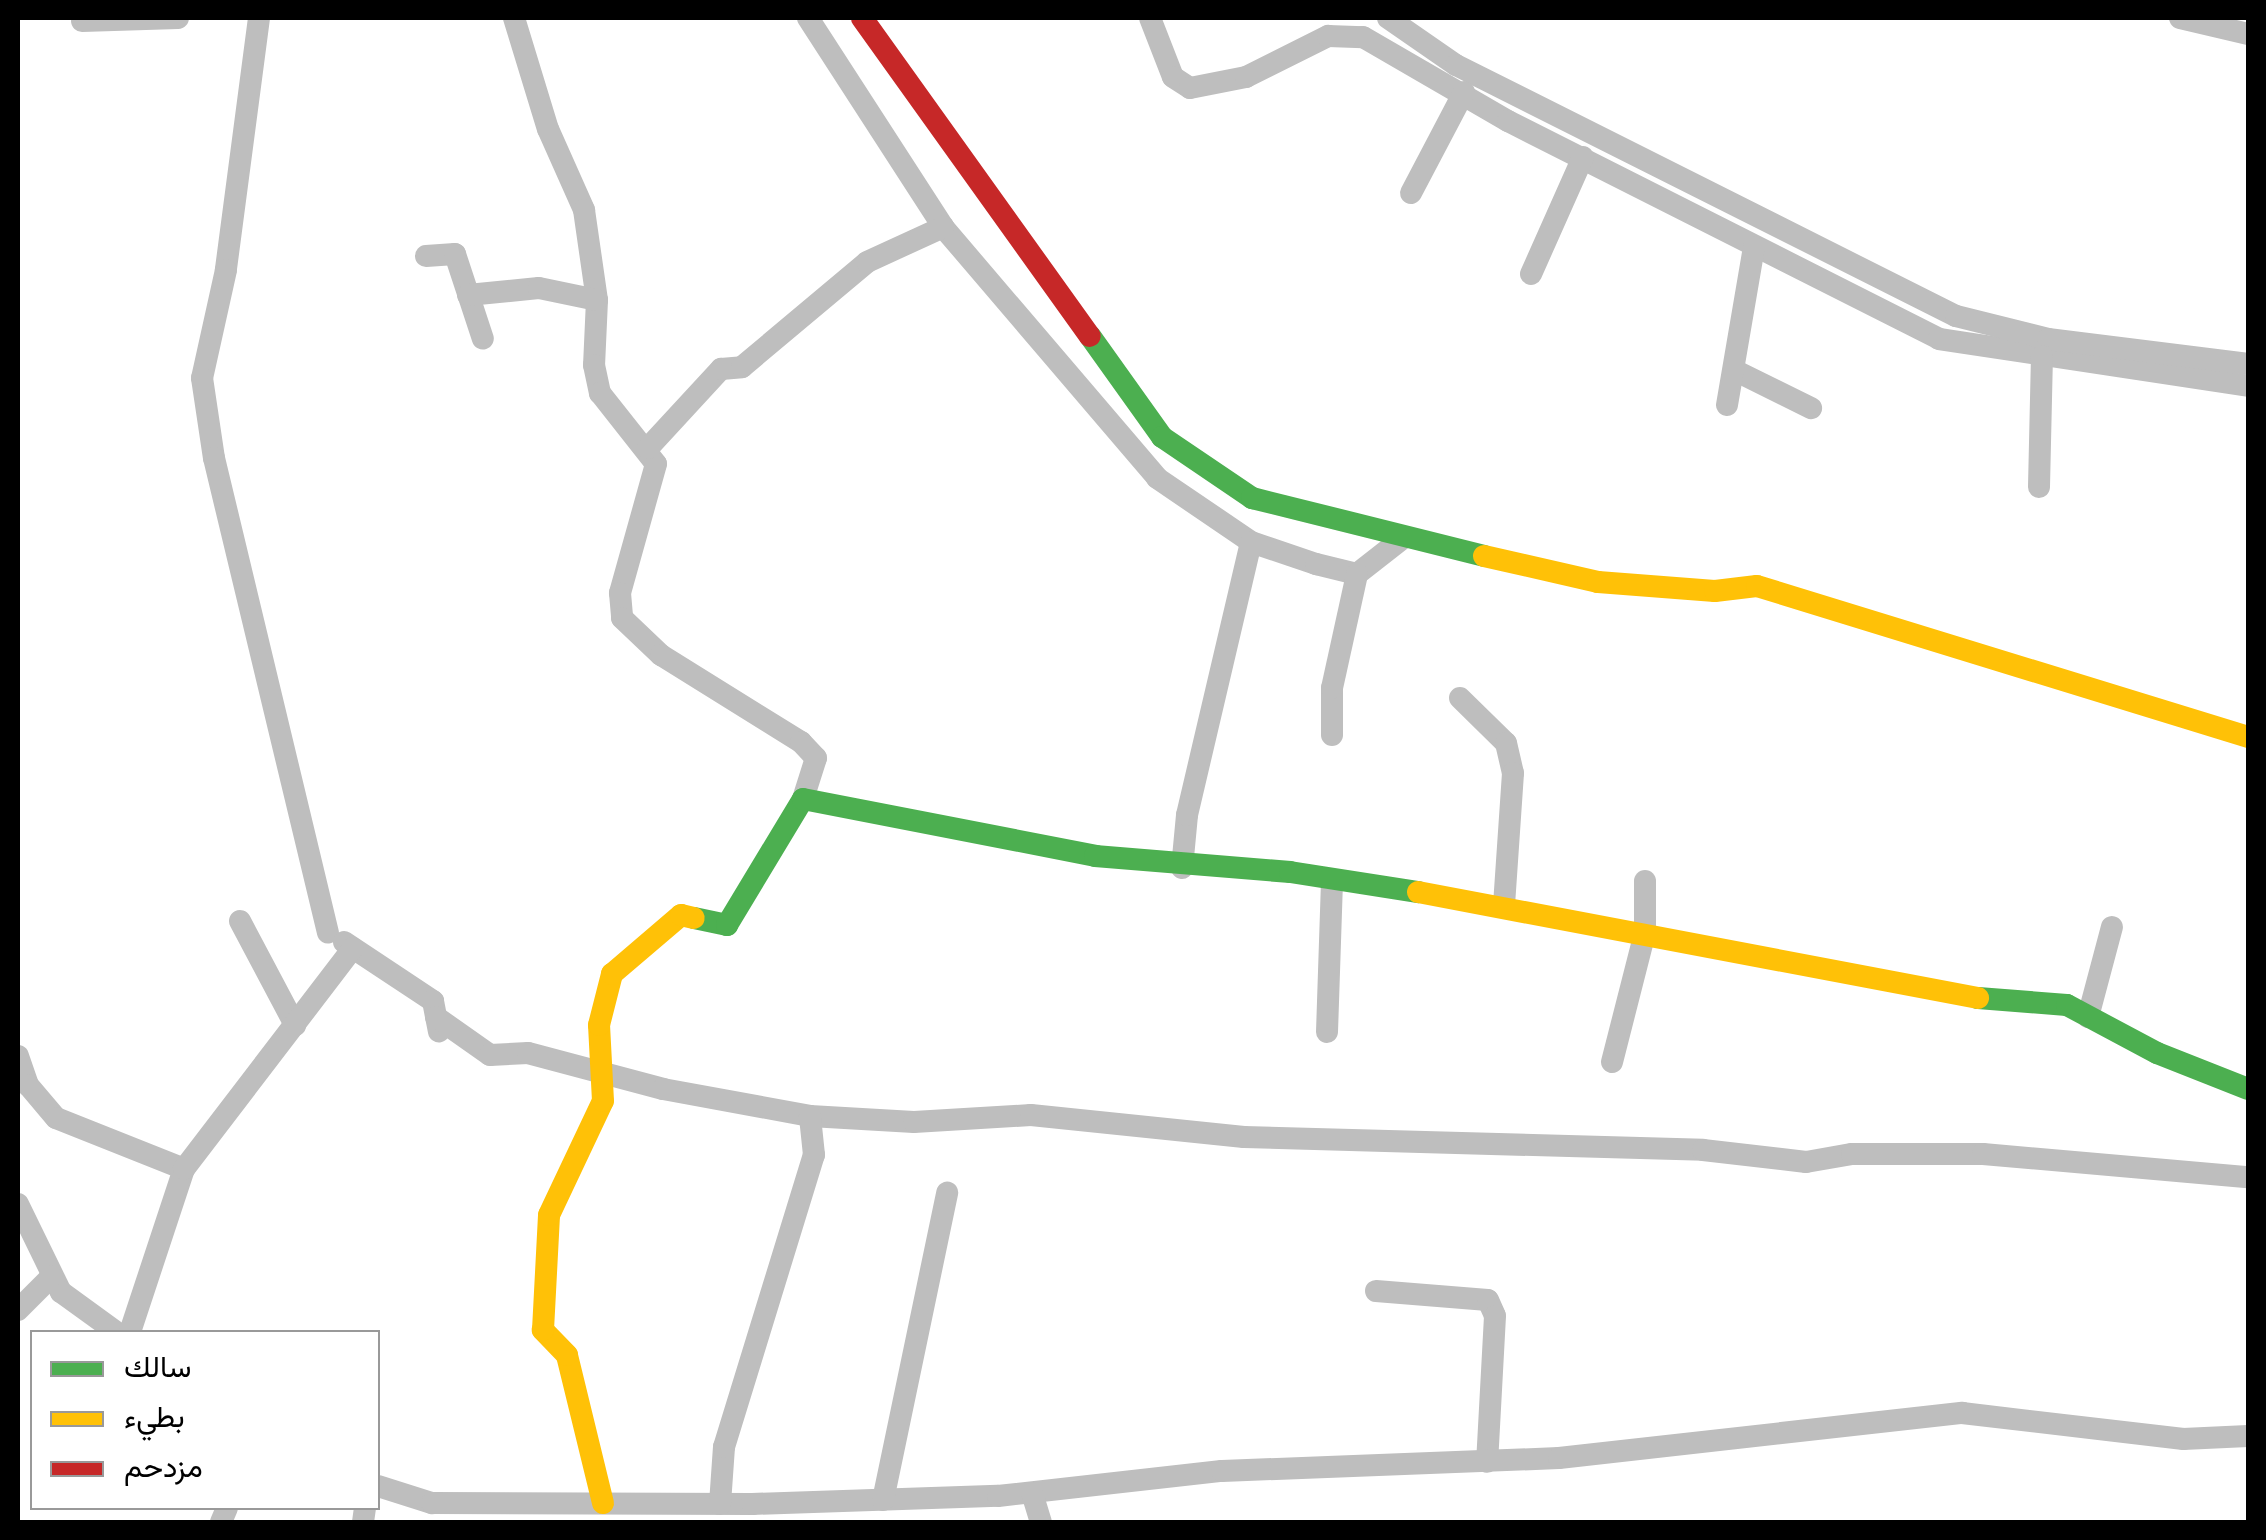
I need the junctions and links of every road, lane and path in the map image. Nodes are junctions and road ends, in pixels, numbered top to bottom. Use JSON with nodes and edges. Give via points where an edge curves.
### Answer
{"nodes":[{"id":1,"x":162,"y":18,"type":"edge"},
{"id":2,"x":178,"y":18,"type":"edge"},
{"id":3,"x":259,"y":18,"type":"edge"},
{"id":4,"x":514,"y":18,"type":"edge"},
{"id":5,"x":808,"y":18,"type":"edge"},
{"id":6,"x":862,"y":18,"type":"edge"},
{"id":7,"x":1150,"y":18,"type":"edge"},
{"id":8,"x":1388,"y":18,"type":"edge"},
{"id":9,"x":2180,"y":18,"type":"edge"},
{"id":10,"x":82,"y":21,"type":"dead end"},
{"id":11,"x":2248,"y":34,"type":"edge"},
{"id":12,"x":1464,"y":92,"type":"junction"},
{"id":13,"x":1582,"y":158,"type":"junction"},
{"id":14,"x":1410,"y":193,"type":"dead end"},
{"id":15,"x":943,"y":228,"type":"junction"},
{"id":16,"x":1754,"y":247,"type":"junction"},
{"id":17,"x":426,"y":256,"type":"dead end"},
{"id":18,"x":1531,"y":274,"type":"dead end"},
{"id":19,"x":468,"y":294,"type":"junction"},
{"id":20,"x":597,"y":300,"type":"junction"},
{"id":21,"x":483,"y":339,"type":"dead end"},
{"id":22,"x":2042,"y":356,"type":"junction"},
{"id":23,"x":2248,"y":364,"type":"edge"},
{"id":24,"x":1734,"y":370,"type":"junction"},
{"id":25,"x":2248,"y":386,"type":"edge"},
{"id":26,"x":1727,"y":405,"type":"dead end"},
{"id":27,"x":1811,"y":408,"type":"dead end"},
{"id":28,"x":648,"y":448,"type":"junction"},
{"id":29,"x":2038,"y":486,"type":"dead end"},
{"id":30,"x":1403,"y":538,"type":"junction"},
{"id":31,"x":1251,"y":542,"type":"junction"},
{"id":32,"x":1356,"y":574,"type":"junction"},
{"id":33,"x":1460,"y":698,"type":"dead end"},
{"id":34,"x":1332,"y":735,"type":"dead end"},
{"id":35,"x":2248,"y":737,"type":"edge"},
{"id":36,"x":803,"y":800,"type":"junction"},
{"id":37,"x":1182,"y":868,"type":"junction"},
{"id":38,"x":1645,"y":881,"type":"dead end"},
{"id":39,"x":1332,"y":884,"type":"junction"},
{"id":40,"x":1504,"y":906,"type":"junction"},
{"id":41,"x":240,"y":921,"type":"dead end"},
{"id":42,"x":2112,"y":927,"type":"dead end"},
{"id":43,"x":1645,"y":933,"type":"junction"},
{"id":44,"x":354,"y":948,"type":"junction"},
{"id":45,"x":2088,"y":1017,"type":"junction"},
{"id":46,"x":294,"y":1025,"type":"junction"},
{"id":47,"x":1327,"y":1032,"type":"dead end"},
{"id":48,"x":18,"y":1056,"type":"edge"},
{"id":49,"x":1612,"y":1062,"type":"dead end"},
{"id":50,"x":600,"y":1072,"type":"junction"},
{"id":51,"x":2248,"y":1089,"type":"edge"},
{"id":52,"x":810,"y":1116,"type":"junction"},
{"id":53,"x":184,"y":1169,"type":"junction"},
{"id":54,"x":2248,"y":1178,"type":"edge"},
{"id":55,"x":947,"y":1193,"type":"dead end"},
{"id":56,"x":18,"y":1204,"type":"edge"},
{"id":57,"x":51,"y":1277,"type":"junction"},
{"id":58,"x":1376,"y":1291,"type":"dead end"},
{"id":59,"x":18,"y":1310,"type":"edge"},
{"id":60,"x":113,"y":1330,"type":"edge"},
{"id":61,"x":131,"y":1330,"type":"edge"},
{"id":62,"x":2248,"y":1436,"type":"edge"},
{"id":63,"x":1487,"y":1462,"type":"junction"},
{"id":64,"x":380,"y":1487,"type":"edge"},
{"id":65,"x":1032,"y":1493,"type":"junction"},
{"id":66,"x":884,"y":1500,"type":"junction"},
{"id":67,"x":604,"y":1503,"type":"junction"},
{"id":68,"x":720,"y":1504,"type":"junction"},
{"id":69,"x":850,"y":1512,"type":"edge"},
{"id":70,"x":632,"y":1513,"type":"edge"},
{"id":71,"x":1040,"y":1522,"type":"edge"}],
"edges":[{"from":1,"to":2,"type":"street"},
{"from":1,"to":10,"type":"street"},
{"from":3,"to":44,"type":"street","via":[[226,270],[202,378],[214,458],[320,928]]},
{"from":4,"to":20,"type":"street","via":[[548,129],[584,210]]},
{"from":5,"to":15,"type":"street"},
{"from":6,"to":30,"type":"street","via":[[1162,438],[1252,498]]},
{"from":7,"to":12,"type":"street","via":[[1173,77],[1190,88],[1246,77],[1328,36],[1364,37]]},
{"from":8,"to":23,"type":"street","via":[[1456,65],[1956,316],[2048,339]]},
{"from":9,"to":11,"type":"street"},
{"from":12,"to":13,"type":"street"},
{"from":12,"to":14,"type":"street"},
{"from":13,"to":16,"type":"street"},
{"from":13,"to":18,"type":"street"},
{"from":15,"to":28,"type":"street","via":[[866,262],[742,367],[721,369]]},
{"from":15,"to":31,"type":"street","via":[[1157,478]]},
{"from":16,"to":22,"type":"street","via":[[1939,339]]},
{"from":16,"to":24,"type":"street"},
{"from":17,"to":19,"type":"street","via":[[455,254]]},
{"from":19,"to":20,"type":"street","via":[[539,288]]},
{"from":19,"to":21,"type":"street"},
{"from":20,"to":28,"type":"street","via":[[594,365],[600,392]]},
{"from":22,"to":25,"type":"street"},
{"from":22,"to":29,"type":"street"},
{"from":24,"to":26,"type":"street"},
{"from":24,"to":27,"type":"street"},
{"from":28,"to":36,"type":"street","via":[[656,464],[620,593],[622,618],[661,655],[816,758]]},
{"from":30,"to":32,"type":"street"},
{"from":30,"to":35,"type":"street","via":[[1598,582],[1715,592],[1757,586]]},
{"from":31,"to":32,"type":"street"},
{"from":31,"to":37,"type":"street","via":[[1187,815]]},
{"from":32,"to":34,"type":"street","via":[[1332,688]]},
{"from":33,"to":40,"type":"street","via":[[1506,743],[1513,773]]},
{"from":36,"to":37,"type":"street"},
{"from":36,"to":50,"type":"street","via":[[727,925],[681,916],[612,974],[600,1025]]},
{"from":37,"to":39,"type":"street","via":[[1290,872]]},
{"from":38,"to":43,"type":"street"},
{"from":39,"to":40,"type":"street"},
{"from":39,"to":47,"type":"street"},
{"from":40,"to":43,"type":"street"},
{"from":41,"to":46,"type":"street"},
{"from":42,"to":45,"type":"street"},
{"from":43,"to":45,"type":"street","via":[[1948,994],[2067,1005]]},
{"from":43,"to":49,"type":"street"},
{"from":44,"to":46,"type":"street"},
{"from":44,"to":50,"type":"street","via":[[433,1001],[438,1026],[490,1054],[528,1053]]},
{"from":45,"to":51,"type":"street"},
{"from":46,"to":53,"type":"street"},
{"from":48,"to":53,"type":"street","via":[[28,1085],[56,1118]]},
{"from":50,"to":52,"type":"street"},
{"from":50,"to":67,"type":"street","via":[[604,1101],[550,1215],[540,1301],[544,1330],[567,1355]]},
{"from":52,"to":54,"type":"street","via":[[914,1122],[1031,1115],[1244,1136],[1703,1150],[1806,1162],[1852,1154],[1983,1154]]},
{"from":52,"to":68,"type":"street","via":[[814,1155],[724,1446]]},
{"from":53,"to":61,"type":"street"},
{"from":55,"to":66,"type":"street"},
{"from":56,"to":57,"type":"street"},
{"from":57,"to":59,"type":"street"},
{"from":57,"to":60,"type":"street"},
{"from":58,"to":63,"type":"street","via":[[1488,1300],[1495,1316]]},
{"from":62,"to":63,"type":"street","via":[[2183,1439],[1962,1413],[1812,1434]]},
{"from":63,"to":65,"type":"street","via":[[1222,1472]]},
{"from":64,"to":67,"type":"street","via":[[432,1503]]},
{"from":65,"to":66,"type":"street"},
{"from":65,"to":71,"type":"street"},
{"from":66,"to":69,"type":"street"},
{"from":67,"to":70,"type":"street"},
{"from":68,"to":69,"type":"street"},
{"from":68,"to":70,"type":"street"}]}
